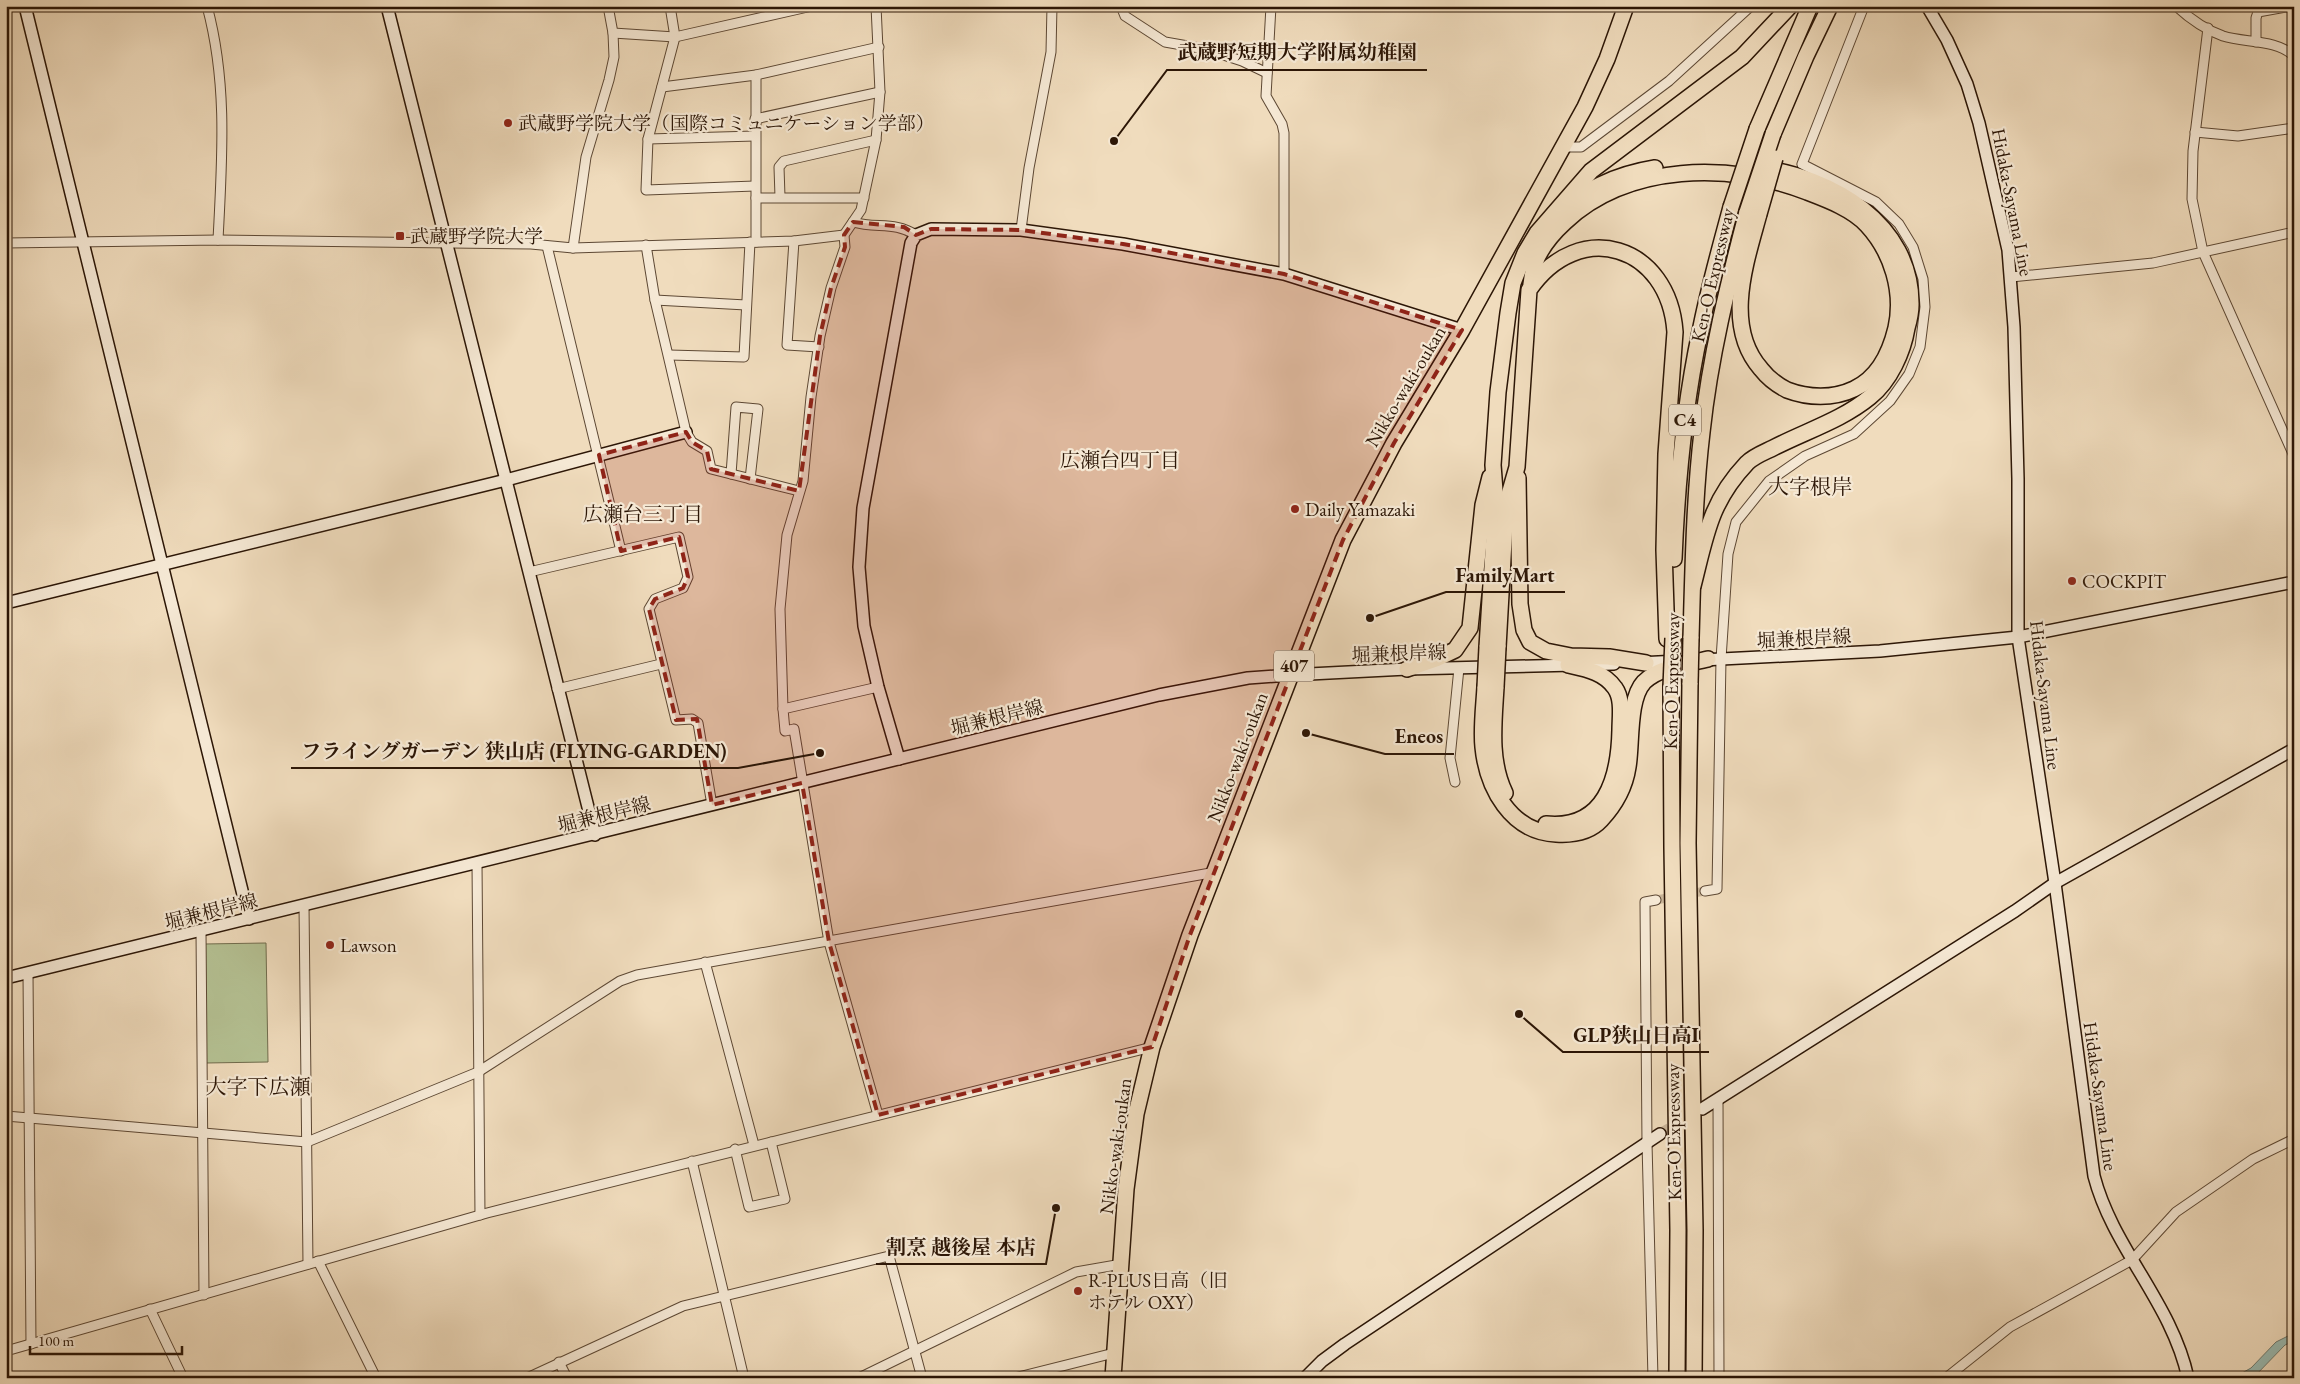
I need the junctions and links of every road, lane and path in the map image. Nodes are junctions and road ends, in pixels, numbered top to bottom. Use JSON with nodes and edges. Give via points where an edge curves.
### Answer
{"nodes":[{"id":1,"x":26,"y":6,"type":"edge"},
{"id":2,"x":207,"y":6,"type":"edge"},
{"id":3,"x":387,"y":6,"type":"edge"},
{"id":4,"x":608,"y":6,"type":"edge"},
{"id":5,"x":670,"y":6,"type":"edge"},
{"id":6,"x":812,"y":6,"type":"edge"},
{"id":7,"x":876,"y":6,"type":"edge"},
{"id":8,"x":1052,"y":6,"type":"edge"},
{"id":9,"x":1122,"y":6,"type":"edge"},
{"id":10,"x":1271,"y":6,"type":"edge"},
{"id":11,"x":1626,"y":6,"type":"edge"},
{"id":12,"x":1751,"y":6,"type":"edge"},
{"id":13,"x":1790,"y":6,"type":"edge"},
{"id":14,"x":1810,"y":6,"type":"edge"},
{"id":15,"x":1830,"y":6,"type":"edge"},
{"id":16,"x":1864,"y":6,"type":"edge"},
{"id":17,"x":1927,"y":6,"type":"edge"},
{"id":18,"x":2176,"y":6,"type":"edge"},
{"id":19,"x":2292,"y":6,"type":"edge"},
{"id":20,"x":2208,"y":28,"type":"junction"},
{"id":21,"x":613,"y":33,"type":"junction"},
{"id":22,"x":675,"y":37,"type":"junction"},
{"id":23,"x":2256,"y":42,"type":"junction"},
{"id":24,"x":879,"y":47,"type":"junction"},
{"id":25,"x":2294,"y":56,"type":"edge"},
{"id":26,"x":1267,"y":72,"type":"junction"},
{"id":27,"x":756,"y":75,"type":"junction"},
{"id":28,"x":662,"y":87,"type":"junction"},
{"id":29,"x":880,"y":92,"type":"junction"},
{"id":30,"x":755,"y":119,"type":"junction"},
{"id":31,"x":2294,"y":128,"type":"edge"},
{"id":32,"x":2194,"y":132,"type":"junction"},
{"id":33,"x":755,"y":136,"type":"junction"},
{"id":34,"x":648,"y":138,"type":"junction"},
{"id":35,"x":876,"y":140,"type":"junction"},
{"id":36,"x":1562,"y":147,"type":"junction"},
{"id":37,"x":755,"y":186,"type":"junction"},
{"id":38,"x":780,"y":197,"type":"junction"},
{"id":39,"x":756,"y":198,"type":"junction"},
{"id":40,"x":864,"y":198,"type":"junction"},
{"id":41,"x":1753,"y":213,"type":"junction"},
{"id":42,"x":1553,"y":215,"type":"junction"},
{"id":43,"x":853,"y":222,"type":"junction"},
{"id":44,"x":1021,"y":230,"type":"junction"},
{"id":45,"x":2294,"y":232,"type":"edge"},
{"id":46,"x":844,"y":235,"type":"junction"},
{"id":47,"x":916,"y":235,"type":"junction"},
{"id":48,"x":218,"y":240,"type":"junction"},
{"id":49,"x":82,"y":241,"type":"junction"},
{"id":50,"x":794,"y":241,"type":"junction"},
{"id":51,"x":753,"y":242,"type":"junction"},
{"id":52,"x":6,"y":243,"type":"edge"},
{"id":53,"x":446,"y":243,"type":"junction"},
{"id":54,"x":646,"y":245,"type":"junction"},
{"id":55,"x":547,"y":246,"type":"junction"},
{"id":56,"x":573,"y":248,"type":"junction"},
{"id":57,"x":2204,"y":252,"type":"junction"},
{"id":58,"x":1284,"y":274,"type":"junction"},
{"id":59,"x":2011,"y":277,"type":"junction"},
{"id":60,"x":1529,"y":290,"type":"junction"},
{"id":61,"x":655,"y":300,"type":"junction"},
{"id":62,"x":746,"y":305,"type":"junction"},
{"id":63,"x":1462,"y":330,"type":"junction"},
{"id":64,"x":819,"y":347,"type":"junction"},
{"id":65,"x":669,"y":354,"type":"junction"},
{"id":66,"x":686,"y":432,"type":"junction"},
{"id":67,"x":599,"y":455,"type":"junction"},
{"id":68,"x":2294,"y":456,"type":"edge"},
{"id":69,"x":1493,"y":465,"type":"junction"},
{"id":70,"x":1517,"y":467,"type":"junction"},
{"id":71,"x":731,"y":474,"type":"junction"},
{"id":72,"x":750,"y":479,"type":"junction"},
{"id":73,"x":506,"y":480,"type":"junction"},
{"id":74,"x":799,"y":491,"type":"junction"},
{"id":75,"x":621,"y":551,"type":"junction"},
{"id":76,"x":162,"y":565,"type":"junction"},
{"id":77,"x":529,"y":572,"type":"junction"},
{"id":78,"x":2294,"y":582,"type":"edge"},
{"id":79,"x":1693,"y":586,"type":"junction"},
{"id":80,"x":6,"y":603,"type":"edge"},
{"id":81,"x":2018,"y":637,"type":"junction"},
{"id":82,"x":1670,"y":638,"type":"junction"},
{"id":83,"x":1492,"y":647,"type":"junction"},
{"id":84,"x":1714,"y":659,"type":"junction"},
{"id":85,"x":1646,"y":663,"type":"junction"},
{"id":86,"x":661,"y":664,"type":"junction"},
{"id":87,"x":1568,"y":665,"type":"junction"},
{"id":88,"x":1459,"y":668,"type":"junction"},
{"id":89,"x":1407,"y":669,"type":"junction"},
{"id":90,"x":1290,"y":675,"type":"junction"},
{"id":91,"x":878,"y":687,"type":"junction"},
{"id":92,"x":1490,"y":687,"type":"junction"},
{"id":93,"x":557,"y":689,"type":"junction"},
{"id":94,"x":783,"y":709,"type":"junction"},
{"id":95,"x":2294,"y":749,"type":"edge"},
{"id":96,"x":899,"y":759,"type":"junction"},
{"id":97,"x":1455,"y":782,"type":"dead end"},
{"id":98,"x":802,"y":783,"type":"junction"},
{"id":99,"x":712,"y":805,"type":"junction"},
{"id":100,"x":595,"y":835,"type":"junction"},
{"id":101,"x":477,"y":863,"type":"junction"},
{"id":102,"x":1216,"y":872,"type":"junction"},
{"id":103,"x":2055,"y":883,"type":"junction"},
{"id":104,"x":1705,"y":891,"type":"tunnel mouth"},
{"id":105,"x":1656,"y":900,"type":"dead end"},
{"id":106,"x":304,"y":905,"type":"junction"},
{"id":107,"x":249,"y":920,"type":"junction"},
{"id":108,"x":201,"y":931,"type":"junction"},
{"id":109,"x":829,"y":942,"type":"junction"},
{"id":110,"x":705,"y":962,"type":"junction"},
{"id":111,"x":28,"y":973,"type":"junction"},
{"id":112,"x":6,"y":978,"type":"edge"},
{"id":113,"x":1152,"y":1047,"type":"junction"},
{"id":114,"x":478,"y":1072,"type":"junction"},
{"id":115,"x":1718,"y":1099,"type":"junction"},
{"id":116,"x":1702,"y":1109,"type":"tunnel mouth"},
{"id":117,"x":878,"y":1115,"type":"junction"},
{"id":118,"x":6,"y":1116,"type":"edge"},
{"id":119,"x":29,"y":1117,"type":"junction"},
{"id":120,"x":204,"y":1134,"type":"junction"},
{"id":121,"x":1660,"y":1134,"type":"tunnel mouth"},
{"id":122,"x":2294,"y":1139,"type":"edge"},
{"id":123,"x":307,"y":1142,"type":"junction"},
{"id":124,"x":771,"y":1142,"type":"junction"},
{"id":125,"x":1647,"y":1143,"type":"junction"},
{"id":126,"x":754,"y":1145,"type":"junction"},
{"id":127,"x":735,"y":1150,"type":"junction"},
{"id":128,"x":692,"y":1161,"type":"junction"},
{"id":129,"x":480,"y":1215,"type":"junction"},
{"id":130,"x":2132,"y":1260,"type":"junction"},
{"id":131,"x":313,"y":1263,"type":"junction"},
{"id":132,"x":1122,"y":1264,"type":"junction"},
{"id":133,"x":204,"y":1294,"type":"junction"},
{"id":134,"x":725,"y":1296,"type":"junction"},
{"id":135,"x":150,"y":1310,"type":"junction"},
{"id":136,"x":31,"y":1344,"type":"junction"},
{"id":137,"x":6,"y":1351,"type":"edge"},
{"id":138,"x":915,"y":1351,"type":"junction"},
{"id":139,"x":1114,"y":1353,"type":"junction"},
{"id":140,"x":559,"y":1362,"type":"junction"},
{"id":141,"x":1116,"y":1377,"type":"edge"},
{"id":142,"x":184,"y":1378,"type":"edge"},
{"id":143,"x":376,"y":1378,"type":"edge"},
{"id":144,"x":527,"y":1378,"type":"edge"},
{"id":145,"x":567,"y":1378,"type":"edge"},
{"id":146,"x":744,"y":1378,"type":"edge"},
{"id":147,"x":859,"y":1378,"type":"edge"},
{"id":148,"x":922,"y":1378,"type":"edge"},
{"id":149,"x":1015,"y":1378,"type":"edge"},
{"id":150,"x":1305,"y":1378,"type":"edge"},
{"id":151,"x":1653,"y":1378,"type":"edge"},
{"id":152,"x":1677,"y":1378,"type":"edge"},
{"id":153,"x":1694,"y":1378,"type":"edge"},
{"id":154,"x":1718,"y":1378,"type":"edge"},
{"id":155,"x":1946,"y":1378,"type":"edge"},
{"id":156,"x":2188,"y":1378,"type":"edge"}],
"edges":[{"from":1,"to":49,"type":"street"},
{"from":2,"to":48,"type":"street","via":[[216,40],[222,97]]},
{"from":3,"to":53,"type":"street"},
{"from":4,"to":21,"type":"street"},
{"from":5,"to":22,"type":"street"},
{"from":6,"to":22,"type":"street"},
{"from":7,"to":24,"type":"street"},
{"from":8,"to":44,"type":"street","via":[[1051,52]]},
{"from":9,"to":26,"type":"street","via":[[1125,16],[1165,42],[1205,49]]},
{"from":10,"to":26,"type":"street"},
{"from":11,"to":36,"type":"highway","name":"Nikko-waki-oukan","number":"407","via":[[1607,59]]},
{"from":12,"to":36,"type":"street","via":[[1669,81],[1588,142],[1580,147]]},
{"from":13,"to":42,"type":"highway","via":[[1742,57],[1591,171]]},
{"from":14,"to":82,"type":"highway","name":"Ken-O Expressway","number":"C4","bridge":true,"via":[[1757,130],[1731,207],[1700,331],[1685,421]]},
{"from":15,"to":41,"type":"highway","name":"Ken-O Expressway","number":"C4","bridge":true,"via":[[1806,56]]},
{"from":16,"to":84,"type":"street","via":[[1802,164],[1876,202],[1899,224],[1913,247],[1923,279],[1925,307],[1920,347],[1910,374],[1890,401],[1854,434],[1806,456],[1769,482],[1736,522],[1728,554]]},
{"from":17,"to":59,"type":"street","name":"Hidaka-Sayama Line","via":[[1947,40],[1979,123],[2001,212]]},
{"from":18,"to":20,"type":"street"},
{"from":19,"to":23,"type":"street","via":[[2258,12]]},
{"from":20,"to":23,"type":"street","via":[[2223,36]]},
{"from":20,"to":32,"type":"street"},
{"from":21,"to":22,"type":"street"},
{"from":21,"to":56,"type":"street","via":[[614,57],[610,80],[586,157]]},
{"from":22,"to":28,"type":"street"},
{"from":23,"to":25,"type":"street","via":[[2266,43]]},
{"from":24,"to":27,"type":"street"},
{"from":24,"to":29,"type":"street"},
{"from":26,"to":58,"type":"street","via":[[1266,96],[1284,133]]},
{"from":27,"to":28,"type":"street"},
{"from":27,"to":30,"type":"street"},
{"from":28,"to":34,"type":"street"},
{"from":29,"to":30,"type":"street"},
{"from":29,"to":35,"type":"street"},
{"from":30,"to":33,"type":"street"},
{"from":31,"to":32,"type":"street","via":[[2238,136]]},
{"from":32,"to":57,"type":"street","via":[[2192,199]]},
{"from":33,"to":34,"type":"street"},
{"from":33,"to":37,"type":"street"},
{"from":34,"to":37,"type":"street","via":[[646,190]]},
{"from":35,"to":38,"type":"street","via":[[784,161],[779,167]]},
{"from":35,"to":40,"type":"street"},
{"from":36,"to":63,"type":"highway","name":"Nikko-waki-oukan","number":"407"},
{"from":37,"to":39,"type":"street"},
{"from":38,"to":39,"type":"street"},
{"from":38,"to":40,"type":"street"},
{"from":39,"to":51,"type":"street"},
{"from":40,"to":43,"type":"street"},
{"from":41,"to":60,"type":"highway","via":[[1741,295],[1741,322],[1753,360],[1779,386],[1800,395],[1819,397],[1854,389],[1868,380],[1891,348],[1898,316],[1893,269],[1866,225],[1826,199],[1792,186],[1766,179],[1694,173],[1630,183],[1597,198],[1557,230],[1536,262]]},
{"from":41,"to":79,"type":"highway","name":"Ken-O Expressway","number":"C4","via":[[1717,335],[1702,432]]},
{"from":42,"to":69,"type":"highway","via":[[1525,252],[1514,283],[1498,392]]},
{"from":42,"to":79,"type":"highway","via":[[1598,186],[1629,172],[1700,163],[1778,170],[1832,189],[1869,213],[1886,232],[1907,274],[1911,305],[1905,344],[1889,375],[1872,396],[1838,418],[1749,461],[1725,489],[1711,517]]},
{"from":43,"to":46,"type":"street"},
{"from":43,"to":47,"type":"street","via":[[904,227]]},
{"from":44,"to":47,"type":"street","via":[[931,229]]},
{"from":44,"to":58,"type":"street","via":[[1123,244]]},
{"from":45,"to":57,"type":"street"},
{"from":46,"to":50,"type":"street"},
{"from":46,"to":64,"type":"street","via":[[845,247],[831,288]]},
{"from":47,"to":91,"type":"street","via":[[911,243],[862,508],[860,597]]},
{"from":48,"to":49,"type":"street"},
{"from":48,"to":53,"type":"street"},
{"from":49,"to":52,"type":"street"},
{"from":49,"to":76,"type":"street"},
{"from":50,"to":51,"type":"street"},
{"from":50,"to":64,"type":"street","via":[[787,345]]},
{"from":51,"to":54,"type":"street"},
{"from":51,"to":62,"type":"street"},
{"from":53,"to":55,"type":"street"},
{"from":53,"to":73,"type":"street"},
{"from":54,"to":56,"type":"street"},
{"from":54,"to":61,"type":"street"},
{"from":55,"to":56,"type":"street"},
{"from":55,"to":67,"type":"street"},
{"from":57,"to":59,"type":"street","via":[[2153,263]]},
{"from":57,"to":68,"type":"street"},
{"from":58,"to":63,"type":"street"},
{"from":59,"to":81,"type":"street","name":"Hidaka-Sayama Line","via":[[2018,479]]},
{"from":60,"to":70,"type":"highway"},
{"from":60,"to":82,"type":"highway","via":[[1553,262],[1590,248],[1616,250],[1638,259],[1660,281],[1670,300],[1675,332],[1666,454],[1664,550]]},
{"from":61,"to":62,"type":"street"},
{"from":61,"to":65,"type":"street"},
{"from":62,"to":65,"type":"street","via":[[744,357]]},
{"from":63,"to":90,"type":"highway","name":"Nikko-waki-oukan","number":"407","via":[[1364,498],[1328,577]]},
{"from":64,"to":74,"type":"street","via":[[803,481]]},
{"from":65,"to":66,"type":"street"},
{"from":66,"to":67,"type":"street"},
{"from":66,"to":71,"type":"street","via":[[692,442],[707,451],[711,468]]},
{"from":67,"to":73,"type":"street"},
{"from":67,"to":75,"type":"street"},
{"from":69,"to":83,"type":"highway","via":[[1496,504]]},
{"from":69,"to":89,"type":"highway","via":[[1483,505],[1470,628],[1455,650]]},
{"from":70,"to":83,"type":"highway","via":[[1506,505]]},
{"from":70,"to":85,"type":"highway","via":[[1520,604],[1524,630],[1530,642],[1546,651],[1571,656],[1609,657]]},
{"from":71,"to":72,"type":"street"},
{"from":71,"to":72,"type":"street","via":[[736,407],[758,409]]},
{"from":72,"to":74,"type":"street"},
{"from":73,"to":76,"type":"street"},
{"from":73,"to":77,"type":"street"},
{"from":74,"to":94,"type":"street","via":[[786,535],[782,571]]},
{"from":75,"to":77,"type":"street"},
{"from":75,"to":86,"type":"street","via":[[679,537],[688,578],[683,588],[655,599],[649,609]]},
{"from":76,"to":80,"type":"street"},
{"from":76,"to":107,"type":"street"},
{"from":77,"to":93,"type":"street"},
{"from":78,"to":81,"type":"street","name":"堀兼根岸線"},
{"from":79,"to":153,"type":"highway","name":"Ken-O Expressway","number":"C4","bridge":true,"via":[[1688,843],[1695,1230]]},
{"from":81,"to":84,"type":"street","name":"堀兼根岸線","via":[[1880,651]]},
{"from":81,"to":103,"type":"street","name":"Hidaka-Sayama Line"},
{"from":82,"to":152,"type":"highway","name":"Ken-O Expressway","bridge":true},
{"from":83,"to":92,"type":"highway","bridge":true},
{"from":84,"to":85,"type":"street","name":"堀兼根岸線"},
{"from":84,"to":92,"type":"highway","via":[[1656,674],[1644,682],[1634,705],[1628,768],[1614,805],[1599,822],[1583,832],[1563,835],[1542,834],[1524,826],[1506,809],[1495,792],[1487,775],[1482,746]]},
{"from":84,"to":104,"type":"street","via":[[1717,889]]},
{"from":85,"to":87,"type":"street","name":"堀兼根岸線"},
{"from":86,"to":93,"type":"street"},
{"from":86,"to":99,"type":"street","via":[[676,720],[692,719],[698,723]]},
{"from":87,"to":88,"type":"street","name":"堀兼根岸線"},
{"from":87,"to":92,"type":"highway","via":[[1590,670],[1605,678],[1616,689],[1620,702],[1616,770],[1599,806],[1585,819],[1561,825],[1541,823],[1525,816],[1504,792],[1493,740]]},
{"from":88,"to":89,"type":"street","name":"堀兼根岸線"},
{"from":88,"to":97,"type":"street","via":[[1450,758]]},
{"from":89,"to":90,"type":"street","name":"堀兼根岸線"},
{"from":90,"to":96,"type":"street","name":"堀兼根岸線","via":[[1248,678],[1160,695]]},
{"from":90,"to":102,"type":"highway","name":"Nikko-waki-oukan","number":"407"},
{"from":91,"to":94,"type":"street"},
{"from":91,"to":96,"type":"street"},
{"from":93,"to":100,"type":"street"},
{"from":94,"to":98,"type":"street","via":[[785,731],[794,729]]},
{"from":95,"to":103,"type":"street"},
{"from":96,"to":98,"type":"street","name":"堀兼根岸線"},
{"from":98,"to":99,"type":"street","name":"堀兼根岸線"},
{"from":98,"to":109,"type":"street"},
{"from":99,"to":100,"type":"street","name":"堀兼根岸線"},
{"from":100,"to":101,"type":"street","name":"堀兼根岸線"},
{"from":101,"to":106,"type":"street","name":"堀兼根岸線"},
{"from":101,"to":114,"type":"street"},
{"from":102,"to":109,"type":"street"},
{"from":102,"to":113,"type":"highway","name":"Nikko-waki-oukan","number":"407","via":[[1190,935]]},
{"from":103,"to":115,"type":"street","via":[[2016,911]]},
{"from":103,"to":130,"type":"street","name":"Hidaka-Sayama Line","via":[[2094,1176],[2105,1213]]},
{"from":105,"to":125,"type":"street","via":[[1645,902]]},
{"from":106,"to":107,"type":"street","name":"堀兼根岸線"},
{"from":106,"to":123,"type":"street"},
{"from":107,"to":108,"type":"street","name":"堀兼根岸線"},
{"from":108,"to":111,"type":"street","name":"堀兼根岸線"},
{"from":108,"to":120,"type":"street"},
{"from":109,"to":110,"type":"street"},
{"from":109,"to":117,"type":"street"},
{"from":110,"to":114,"type":"street","via":[[620,981]]},
{"from":110,"to":126,"type":"street"},
{"from":111,"to":112,"type":"street","name":"堀兼根岸線"},
{"from":111,"to":119,"type":"street"},
{"from":113,"to":117,"type":"street"},
{"from":113,"to":132,"type":"highway","name":"Nikko-waki-oukan","number":"407","via":[[1136,1114]]},
{"from":114,"to":123,"type":"street"},
{"from":114,"to":129,"type":"street"},
{"from":115,"to":116,"type":"street"},
{"from":115,"to":154,"type":"street"},
{"from":117,"to":124,"type":"street"},
{"from":118,"to":119,"type":"street"},
{"from":119,"to":120,"type":"street"},
{"from":119,"to":136,"type":"street"},
{"from":120,"to":123,"type":"street"},
{"from":120,"to":133,"type":"street"},
{"from":121,"to":125,"type":"street"},
{"from":122,"to":130,"type":"street","via":[[2253,1159],[2176,1212]]},
{"from":123,"to":131,"type":"street"},
{"from":124,"to":126,"type":"street"},
{"from":124,"to":127,"type":"street","via":[[785,1199],[749,1208]]},
{"from":125,"to":150,"type":"street","via":[[1345,1344]]},
{"from":125,"to":151,"type":"street"},
{"from":126,"to":127,"type":"street"},
{"from":127,"to":128,"type":"street"},
{"from":128,"to":129,"type":"street"},
{"from":128,"to":134,"type":"street"},
{"from":129,"to":131,"type":"street"},
{"from":130,"to":155,"type":"street","via":[[2010,1327]]},
{"from":130,"to":156,"type":"street","name":"Hidaka-Sayama Line","via":[[2172,1330]]},
{"from":131,"to":133,"type":"street"},
{"from":131,"to":143,"type":"street"},
{"from":132,"to":138,"type":"street","via":[[1076,1272]]},
{"from":132,"to":139,"type":"highway","name":"Nikko-waki-oukan","number":"407"},
{"from":133,"to":135,"type":"street"},
{"from":134,"to":138,"type":"street","via":[[889,1256]]},
{"from":134,"to":140,"type":"street","via":[[683,1306]]},
{"from":134,"to":146,"type":"street"},
{"from":135,"to":136,"type":"street"},
{"from":135,"to":142,"type":"street"},
{"from":136,"to":137,"type":"street"},
{"from":138,"to":147,"type":"street"},
{"from":138,"to":148,"type":"street"},
{"from":139,"to":141,"type":"highway","name":"Nikko-waki-oukan","number":"407"},
{"from":139,"to":149,"type":"street"},
{"from":140,"to":144,"type":"street"},
{"from":140,"to":145,"type":"street"}]}
